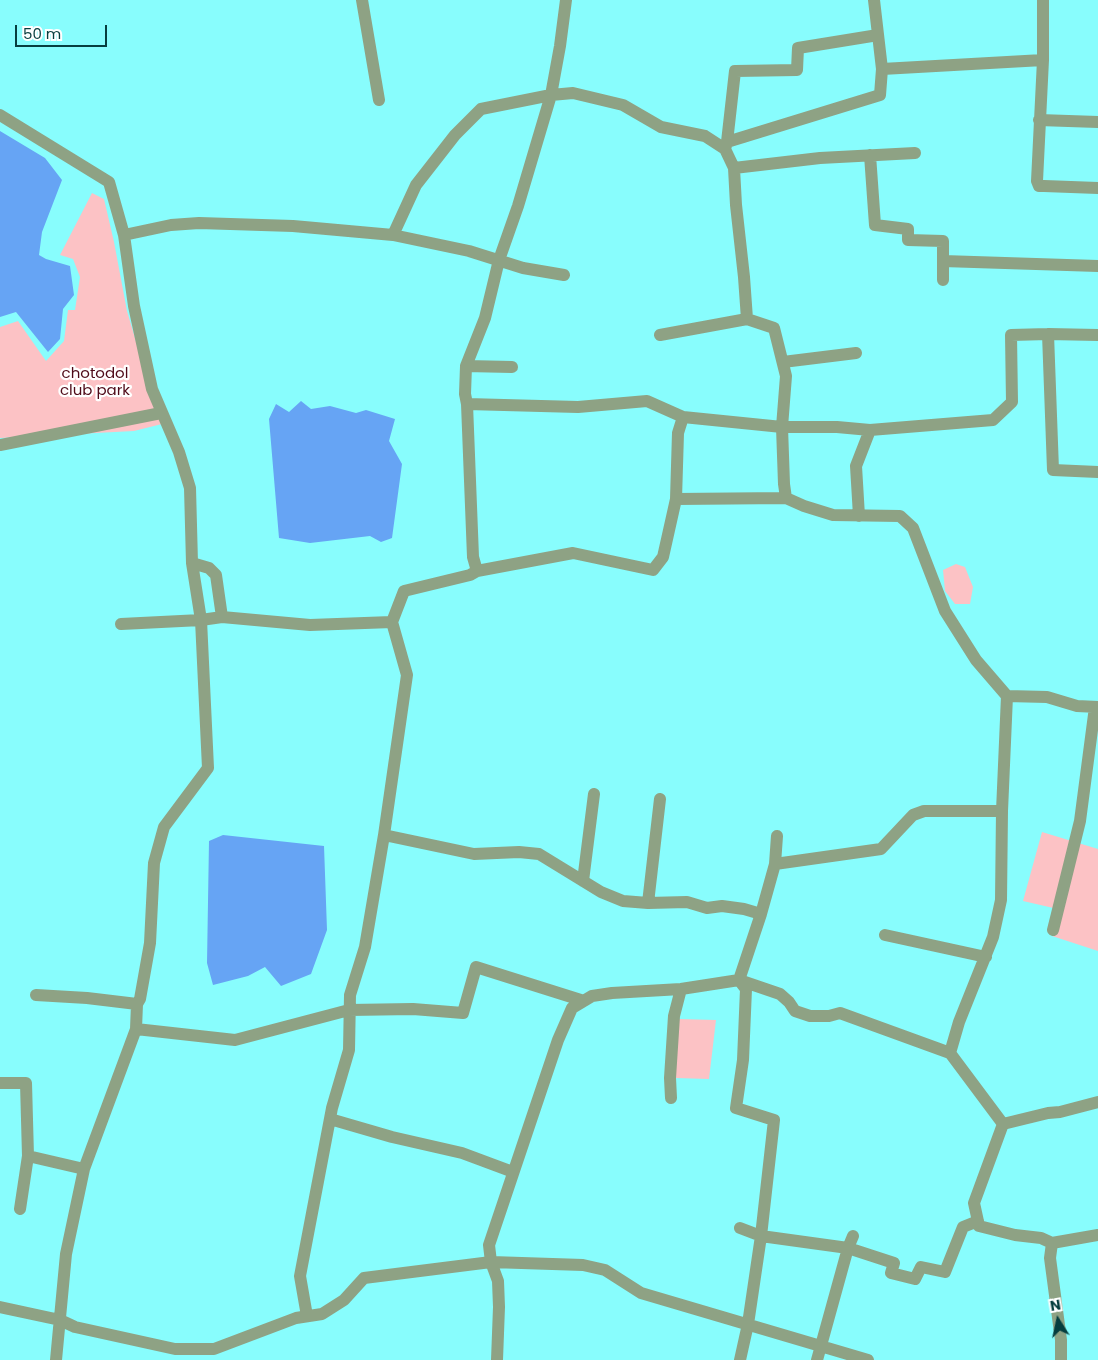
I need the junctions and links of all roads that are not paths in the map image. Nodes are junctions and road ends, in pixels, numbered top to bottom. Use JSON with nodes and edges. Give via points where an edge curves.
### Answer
{"nodes":[{"id":1,"x":362,"y":0,"type":"edge"},
{"id":2,"x":566,"y":0,"type":"edge"},
{"id":3,"x":874,"y":0,"type":"edge"},
{"id":4,"x":1043,"y":0,"type":"edge"},
{"id":5,"x":878,"y":35,"type":"junction"},
{"id":6,"x":1043,"y":60,"type":"junction"},
{"id":7,"x":882,"y":69,"type":"junction"},
{"id":8,"x":551,"y":95,"type":"junction"},
{"id":9,"x":378,"y":100,"type":"dead end"},
{"id":10,"x":0,"y":115,"type":"edge"},
{"id":11,"x":1039,"y":120,"type":"junction"},
{"id":12,"x":1098,"y":122,"type":"edge"},
{"id":13,"x":726,"y":145,"type":"junction"},
{"id":14,"x":916,"y":153,"type":"dead end"},
{"id":15,"x":870,"y":155,"type":"junction"},
{"id":16,"x":734,"y":168,"type":"junction"},
{"id":17,"x":1098,"y":188,"type":"edge"},
{"id":18,"x":124,"y":235,"type":"junction"},
{"id":19,"x":393,"y":235,"type":"junction"},
{"id":20,"x":499,"y":260,"type":"junction"},
{"id":21,"x":943,"y":260,"type":"junction"},
{"id":22,"x":1098,"y":266,"type":"edge"},
{"id":23,"x":564,"y":275,"type":"dead end"},
{"id":24,"x":943,"y":280,"type":"dead end"},
{"id":25,"x":747,"y":319,"type":"junction"},
{"id":26,"x":1048,"y":334,"type":"junction"},
{"id":27,"x":660,"y":335,"type":"dead end"},
{"id":28,"x":1098,"y":335,"type":"edge"},
{"id":29,"x":856,"y":353,"type":"dead end"},
{"id":30,"x":783,"y":362,"type":"junction"},
{"id":31,"x":466,"y":366,"type":"junction"},
{"id":32,"x":512,"y":368,"type":"dead end"},
{"id":33,"x":467,"y":404,"type":"junction"},
{"id":34,"x":162,"y":413,"type":"junction"},
{"id":35,"x":683,"y":417,"type":"junction"},
{"id":36,"x":782,"y":427,"type":"junction"},
{"id":37,"x":870,"y":430,"type":"junction"},
{"id":38,"x":0,"y":445,"type":"edge"},
{"id":39,"x":1098,"y":472,"type":"edge"},
{"id":40,"x":786,"y":498,"type":"junction"},
{"id":41,"x":676,"y":500,"type":"junction"},
{"id":42,"x":859,"y":516,"type":"junction"},
{"id":43,"x":192,"y":563,"type":"junction"},
{"id":44,"x":477,"y":570,"type":"junction"},
{"id":45,"x":222,"y":616,"type":"junction"},
{"id":46,"x":201,"y":620,"type":"junction"},
{"id":47,"x":392,"y":622,"type":"junction"},
{"id":48,"x":121,"y":624,"type":"dead end"},
{"id":49,"x":1007,"y":696,"type":"junction"},
{"id":50,"x":1096,"y":707,"type":"edge"},
{"id":51,"x":594,"y":794,"type":"dead end"},
{"id":52,"x":660,"y":799,"type":"dead end"},
{"id":53,"x":1002,"y":811,"type":"junction"},
{"id":54,"x":384,"y":835,"type":"junction"},
{"id":55,"x":776,"y":836,"type":"dead end"},
{"id":56,"x":776,"y":864,"type":"junction"},
{"id":57,"x":583,"y":881,"type":"junction"},
{"id":58,"x":648,"y":903,"type":"junction"},
{"id":59,"x":761,"y":914,"type":"junction"},
{"id":60,"x":1053,"y":930,"type":"dead end"},
{"id":61,"x":885,"y":935,"type":"dead end"},
{"id":62,"x":986,"y":956,"type":"junction"},
{"id":63,"x":739,"y":980,"type":"junction"},
{"id":64,"x":681,"y":989,"type":"junction"},
{"id":65,"x":36,"y":996,"type":"dead end"},
{"id":66,"x":584,"y":1001,"type":"junction"},
{"id":67,"x":137,"y":1004,"type":"junction"},
{"id":68,"x":349,"y":1010,"type":"junction"},
{"id":69,"x":136,"y":1029,"type":"junction"},
{"id":70,"x":950,"y":1052,"type":"junction"},
{"id":71,"x":0,"y":1083,"type":"edge"},
{"id":72,"x":671,"y":1098,"type":"dead end"},
{"id":73,"x":1098,"y":1102,"type":"edge"},
{"id":74,"x":330,"y":1119,"type":"junction"},
{"id":75,"x":1004,"y":1124,"type":"junction"},
{"id":76,"x":28,"y":1156,"type":"junction"},
{"id":77,"x":84,"y":1169,"type":"junction"},
{"id":78,"x":513,"y":1172,"type":"junction"},
{"id":79,"x":20,"y":1208,"type":"dead end"},
{"id":80,"x":978,"y":1221,"type":"junction"},
{"id":81,"x":740,"y":1228,"type":"dead end"},
{"id":82,"x":1098,"y":1235,"type":"edge"},
{"id":83,"x":761,"y":1236,"type":"junction"},
{"id":84,"x":851,"y":1242,"type":"junction"},
{"id":85,"x":1052,"y":1243,"type":"junction"},
{"id":86,"x":491,"y":1262,"type":"junction"},
{"id":87,"x":0,"y":1307,"type":"edge"},
{"id":88,"x":307,"y":1316,"type":"junction"},
{"id":89,"x":60,"y":1320,"type":"junction"},
{"id":90,"x":748,"y":1324,"type":"junction"},
{"id":91,"x":821,"y":1346,"type":"junction"},
{"id":92,"x":215,"y":1354,"type":"edge"},
{"id":93,"x":56,"y":1360,"type":"edge"},
{"id":94,"x":497,"y":1360,"type":"edge"},
{"id":95,"x":740,"y":1360,"type":"edge"},
{"id":96,"x":817,"y":1360,"type":"edge"},
{"id":97,"x":868,"y":1360,"type":"edge"},
{"id":98,"x":1061,"y":1360,"type":"edge"}],
"edges":[{"from":1,"to":9,"type":"street"},
{"from":2,"to":8,"type":"street"},
{"from":3,"to":5,"type":"street"},
{"from":4,"to":6,"type":"street"},
{"from":5,"to":7,"type":"street"},
{"from":5,"to":13,"type":"street","via":[[798,48],[796,70],[735,71]]},
{"from":6,"to":7,"type":"street"},
{"from":6,"to":11,"type":"street"},
{"from":7,"to":13,"type":"street","via":[[880,95]]},
{"from":8,"to":13,"type":"street","via":[[573,93],[623,105],[661,127],[705,136]]},
{"from":8,"to":19,"type":"street","via":[[481,109],[455,135],[416,185]]},
{"from":8,"to":20,"type":"street"},
{"from":10,"to":18,"type":"street","via":[[109,182]]},
{"from":11,"to":12,"type":"street"},
{"from":11,"to":17,"type":"street","via":[[1037,181],[1040,186]]},
{"from":13,"to":16,"type":"street"},
{"from":14,"to":15,"type":"street"},
{"from":15,"to":16,"type":"street"},
{"from":15,"to":21,"type":"street","via":[[875,225],[908,229],[908,240],[943,241]]},
{"from":16,"to":25,"type":"street"},
{"from":18,"to":19,"type":"street","via":[[199,223],[293,226]]},
{"from":18,"to":34,"type":"street","via":[[134,306],[152,389]]},
{"from":19,"to":20,"type":"street"},
{"from":20,"to":23,"type":"street"},
{"from":20,"to":31,"type":"street","via":[[485,318]]},
{"from":21,"to":22,"type":"street"},
{"from":21,"to":24,"type":"street"},
{"from":25,"to":27,"type":"street"},
{"from":25,"to":30,"type":"street","via":[[774,328]]},
{"from":26,"to":28,"type":"street"},
{"from":26,"to":37,"type":"street","via":[[1010,335],[1012,402],[993,420]]},
{"from":26,"to":39,"type":"street","via":[[1053,470]]},
{"from":29,"to":30,"type":"street"},
{"from":30,"to":36,"type":"street","via":[[786,376]]},
{"from":31,"to":32,"type":"street"},
{"from":31,"to":33,"type":"street"},
{"from":33,"to":35,"type":"street","via":[[578,407],[647,401]]},
{"from":33,"to":44,"type":"street"},
{"from":34,"to":38,"type":"street"},
{"from":34,"to":43,"type":"street","via":[[190,488]]},
{"from":35,"to":36,"type":"street"},
{"from":35,"to":41,"type":"street","via":[[678,433]]},
{"from":36,"to":37,"type":"street"},
{"from":36,"to":40,"type":"street"},
{"from":37,"to":42,"type":"street","via":[[856,466]]},
{"from":40,"to":41,"type":"street"},
{"from":40,"to":42,"type":"street","via":[[833,515]]},
{"from":41,"to":44,"type":"street","via":[[663,557],[653,570],[573,552]]},
{"from":42,"to":49,"type":"street","via":[[900,516],[913,528],[945,611],[976,660]]},
{"from":43,"to":45,"type":"street","via":[[209,568],[216,575]]},
{"from":43,"to":46,"type":"street"},
{"from":44,"to":47,"type":"street","via":[[470,575],[404,591]]},
{"from":45,"to":46,"type":"street"},
{"from":45,"to":47,"type":"street","via":[[310,625]]},
{"from":46,"to":48,"type":"street"},
{"from":46,"to":67,"type":"street","via":[[208,768],[164,827],[154,864],[150,942]]},
{"from":47,"to":54,"type":"street","via":[[407,675]]},
{"from":49,"to":50,"type":"street","via":[[1047,697],[1077,706]]},
{"from":49,"to":53,"type":"street"},
{"from":50,"to":60,"type":"street","via":[[1080,821]]},
{"from":51,"to":57,"type":"street"},
{"from":52,"to":58,"type":"street"},
{"from":53,"to":56,"type":"street","via":[[924,811],[913,814],[881,849]]},
{"from":53,"to":62,"type":"street","via":[[1001,900]]},
{"from":54,"to":57,"type":"street","via":[[474,854],[539,854]]},
{"from":54,"to":68,"type":"street","via":[[365,947],[350,995]]},
{"from":55,"to":56,"type":"street"},
{"from":56,"to":59,"type":"street"},
{"from":57,"to":58,"type":"street","via":[[623,901]]},
{"from":58,"to":59,"type":"street","via":[[686,902],[707,908],[722,906]]},
{"from":59,"to":63,"type":"street"},
{"from":61,"to":62,"type":"street"},
{"from":62,"to":70,"type":"street"},
{"from":63,"to":64,"type":"street"},
{"from":63,"to":70,"type":"street","via":[[780,994],[795,1011],[810,1016],[840,1013]]},
{"from":63,"to":83,"type":"street","via":[[746,989],[736,1108],[774,1120]]},
{"from":64,"to":66,"type":"street","via":[[612,993],[592,996]]},
{"from":64,"to":72,"type":"street","via":[[674,1016]]},
{"from":65,"to":67,"type":"street"},
{"from":66,"to":68,"type":"street","via":[[476,968],[463,1013],[413,1009]]},
{"from":66,"to":78,"type":"street","via":[[572,1008],[558,1040]]},
{"from":67,"to":69,"type":"street"},
{"from":68,"to":69,"type":"street","via":[[235,1040]]},
{"from":68,"to":74,"type":"street","via":[[349,1050]]},
{"from":69,"to":77,"type":"street"},
{"from":70,"to":75,"type":"street"},
{"from":71,"to":76,"type":"street","via":[[26,1083]]},
{"from":73,"to":75,"type":"street"},
{"from":74,"to":78,"type":"street","via":[[462,1153]]},
{"from":74,"to":88,"type":"street","via":[[300,1276]]},
{"from":75,"to":80,"type":"street","via":[[974,1203]]},
{"from":76,"to":77,"type":"street"},
{"from":76,"to":79,"type":"street"},
{"from":77,"to":89,"type":"street","via":[[66,1254]]},
{"from":78,"to":86,"type":"street","via":[[489,1246]]},
{"from":80,"to":84,"type":"street","via":[[963,1227],[945,1272],[921,1267],[914,1279],[891,1273],[894,1263]]},
{"from":80,"to":85,"type":"street","via":[[979,1226]]},
{"from":81,"to":83,"type":"street"},
{"from":82,"to":85,"type":"street"},
{"from":83,"to":84,"type":"street"},
{"from":83,"to":90,"type":"street"},
{"from":84,"to":91,"type":"street"},
{"from":85,"to":98,"type":"street","via":[[1050,1258]]},
{"from":86,"to":88,"type":"street","via":[[364,1278],[344,1300],[322,1314]]},
{"from":86,"to":90,"type":"street","via":[[574,1264],[604,1270],[640,1293]]},
{"from":86,"to":94,"type":"street","via":[[498,1281]]},
{"from":87,"to":89,"type":"street"},
{"from":88,"to":92,"type":"street"},
{"from":89,"to":92,"type":"street","via":[[76,1327],[175,1349]]},
{"from":89,"to":93,"type":"street"},
{"from":90,"to":91,"type":"street"},
{"from":90,"to":95,"type":"street"},
{"from":91,"to":96,"type":"street"},
{"from":91,"to":97,"type":"street"}]}
